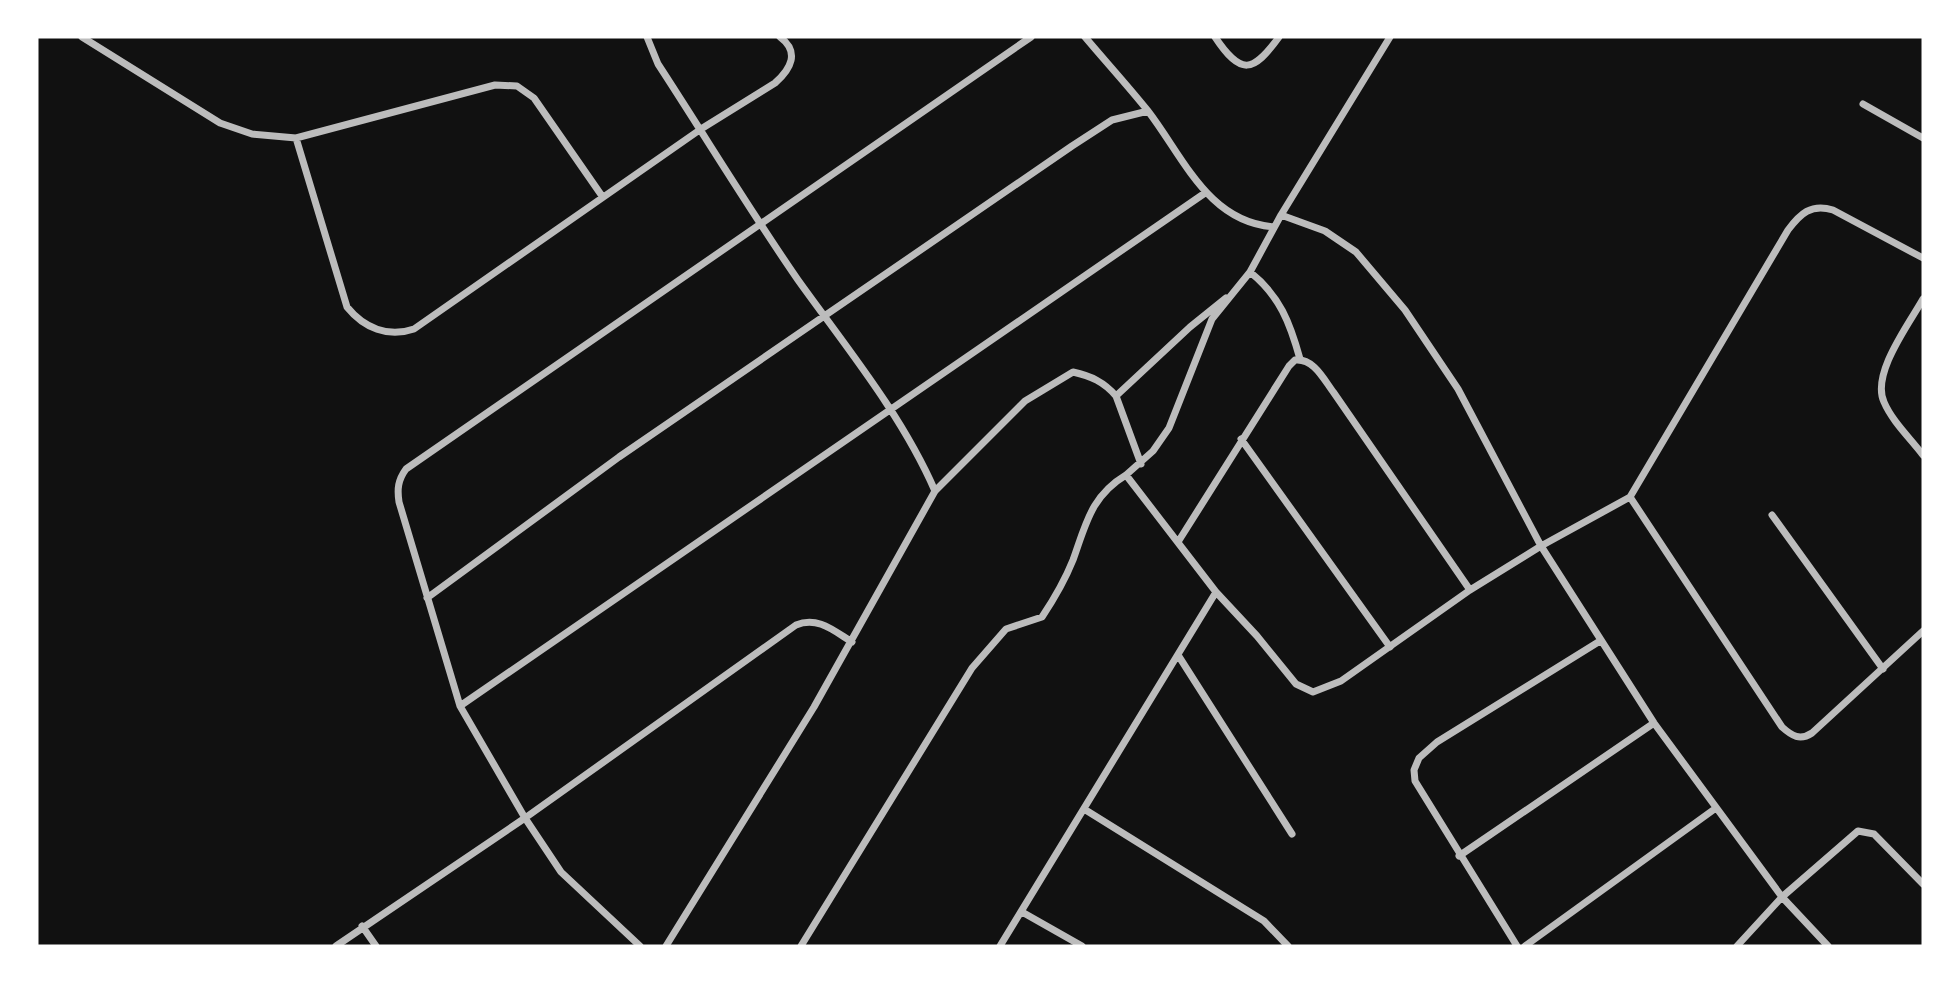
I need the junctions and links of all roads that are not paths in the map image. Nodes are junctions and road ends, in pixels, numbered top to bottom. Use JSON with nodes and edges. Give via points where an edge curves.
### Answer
{"nodes":[{"id":1,"x":82,"y":37,"type":"edge"},
{"id":2,"x":647,"y":37,"type":"edge"},
{"id":3,"x":780,"y":37,"type":"edge"},
{"id":4,"x":1031,"y":37,"type":"edge"},
{"id":5,"x":1085,"y":37,"type":"edge"},
{"id":6,"x":1215,"y":37,"type":"edge"},
{"id":7,"x":1279,"y":37,"type":"edge"},
{"id":8,"x":1390,"y":37,"type":"edge"},
{"id":9,"x":1863,"y":104,"type":"dead end"},
{"id":10,"x":1148,"y":111,"type":"junction"},
{"id":11,"x":701,"y":129,"type":"junction"},
{"id":12,"x":296,"y":138,"type":"junction"},
{"id":13,"x":1923,"y":138,"type":"edge"},
{"id":14,"x":1205,"y":193,"type":"junction"},
{"id":15,"x":602,"y":196,"type":"junction"},
{"id":16,"x":1281,"y":215,"type":"junction"},
{"id":17,"x":761,"y":226,"type":"junction"},
{"id":18,"x":1274,"y":226,"type":"junction"},
{"id":19,"x":1923,"y":258,"type":"edge"},
{"id":20,"x":1250,"y":272,"type":"junction"},
{"id":21,"x":1226,"y":298,"type":"junction"},
{"id":22,"x":1923,"y":299,"type":"edge"},
{"id":23,"x":824,"y":316,"type":"junction"},
{"id":24,"x":1300,"y":359,"type":"junction"},
{"id":25,"x":1116,"y":396,"type":"junction"},
{"id":26,"x":891,"y":412,"type":"junction"},
{"id":27,"x":1241,"y":439,"type":"junction"},
{"id":28,"x":1923,"y":454,"type":"edge"},
{"id":29,"x":1141,"y":464,"type":"junction"},
{"id":30,"x":1126,"y":475,"type":"junction"},
{"id":31,"x":935,"y":491,"type":"junction"},
{"id":32,"x":1630,"y":498,"type":"junction"},
{"id":33,"x":1772,"y":515,"type":"dead end"},
{"id":34,"x":1178,"y":542,"type":"junction"},
{"id":35,"x":1541,"y":546,"type":"junction"},
{"id":36,"x":1470,"y":590,"type":"junction"},
{"id":37,"x":1216,"y":592,"type":"junction"},
{"id":38,"x":427,"y":598,"type":"junction"},
{"id":39,"x":1923,"y":631,"type":"edge"},
{"id":40,"x":1600,"y":641,"type":"junction"},
{"id":41,"x":852,"y":642,"type":"junction"},
{"id":42,"x":1390,"y":647,"type":"junction"},
{"id":43,"x":1178,"y":655,"type":"junction"},
{"id":44,"x":1883,"y":669,"type":"junction"},
{"id":45,"x":460,"y":706,"type":"junction"},
{"id":46,"x":1654,"y":723,"type":"junction"},
{"id":47,"x":1716,"y":808,"type":"junction"},
{"id":48,"x":1084,"y":809,"type":"junction"},
{"id":49,"x":526,"y":818,"type":"junction"},
{"id":50,"x":1292,"y":834,"type":"dead end"},
{"id":51,"x":1460,"y":856,"type":"junction"},
{"id":52,"x":1923,"y":884,"type":"edge"},
{"id":53,"x":1782,"y":897,"type":"junction"},
{"id":54,"x":1022,"y":912,"type":"junction"},
{"id":55,"x":362,"y":926,"type":"junction"},
{"id":56,"x":336,"y":946,"type":"edge"},
{"id":57,"x":376,"y":946,"type":"edge"},
{"id":58,"x":640,"y":946,"type":"edge"},
{"id":59,"x":666,"y":946,"type":"edge"},
{"id":60,"x":801,"y":946,"type":"edge"},
{"id":61,"x":1000,"y":946,"type":"edge"},
{"id":62,"x":1082,"y":946,"type":"edge"},
{"id":63,"x":1288,"y":946,"type":"edge"},
{"id":64,"x":1517,"y":946,"type":"edge"},
{"id":65,"x":1525,"y":946,"type":"edge"},
{"id":66,"x":1737,"y":946,"type":"edge"},
{"id":67,"x":1828,"y":946,"type":"edge"}],
"edges":[{"from":1,"to":12,"type":"street","via":[[220,123],[252,134]]},
{"from":2,"to":11,"type":"street","via":[[658,64]]},
{"from":3,"to":11,"type":"street","via":[[792,49],[786,73]]},
{"from":4,"to":17,"type":"street"},
{"from":5,"to":10,"type":"street"},
{"from":6,"to":7,"type":"street","via":[[1237,64],[1255,66]]},
{"from":8,"to":16,"type":"street"},
{"from":9,"to":13,"type":"street"},
{"from":10,"to":14,"type":"street"},
{"from":10,"to":23,"type":"street","via":[[1112,120]]},
{"from":11,"to":15,"type":"street"},
{"from":11,"to":17,"type":"street"},
{"from":12,"to":15,"type":"street","via":[[508,84],[534,98]]},
{"from":12,"to":15,"type":"street","via":[[347,307],[363,323],[390,332],[414,329]]},
{"from":14,"to":18,"type":"street","via":[[1241,220]]},
{"from":14,"to":26,"type":"street"},
{"from":16,"to":18,"type":"street"},
{"from":16,"to":35,"type":"street","via":[[1325,231],[1356,252],[1405,310],[1458,389]]},
{"from":17,"to":23,"type":"street"},
{"from":17,"to":38,"type":"street","via":[[406,469],[397,492]]},
{"from":18,"to":20,"type":"street"},
{"from":19,"to":32,"type":"street","via":[[1823,206],[1804,211],[1788,230]]},
{"from":20,"to":21,"type":"street"},
{"from":20,"to":24,"type":"street","via":[[1267,285],[1284,310]]},
{"from":21,"to":25,"type":"street"},
{"from":21,"to":29,"type":"street","via":[[1203,337],[1169,428]]},
{"from":22,"to":28,"type":"street","via":[[1880,386],[1887,408]]},
{"from":23,"to":26,"type":"street"},
{"from":23,"to":38,"type":"street","via":[[619,457]]},
{"from":24,"to":27,"type":"street","via":[[1289,366]]},
{"from":24,"to":36,"type":"street","via":[[1315,368],[1334,393]]},
{"from":25,"to":29,"type":"street"},
{"from":25,"to":31,"type":"street","via":[[1091,376],[1073,372],[1025,401]]},
{"from":26,"to":31,"type":"street"},
{"from":26,"to":45,"type":"street"},
{"from":27,"to":34,"type":"street"},
{"from":27,"to":42,"type":"street"},
{"from":29,"to":30,"type":"street"},
{"from":30,"to":34,"type":"street"},
{"from":30,"to":60,"type":"street","via":[[1108,487],[1091,508],[1072,563],[1042,617],[1006,629],[972,668]]},
{"from":31,"to":41,"type":"street"},
{"from":32,"to":35,"type":"street"},
{"from":32,"to":44,"type":"street","via":[[1783,727],[1793,735],[1805,738],[1812,733]]},
{"from":33,"to":44,"type":"street"},
{"from":34,"to":37,"type":"street"},
{"from":35,"to":36,"type":"street"},
{"from":35,"to":40,"type":"street"},
{"from":36,"to":42,"type":"street"},
{"from":37,"to":42,"type":"street","via":[[1288,676],[1308,691],[1329,688]]},
{"from":37,"to":43,"type":"street"},
{"from":38,"to":45,"type":"street"},
{"from":39,"to":44,"type":"street"},
{"from":40,"to":46,"type":"street"},
{"from":40,"to":51,"type":"street","via":[[1437,742],[1419,758],[1415,781]]},
{"from":41,"to":49,"type":"street","via":[[824,624],[805,621],[796,625]]},
{"from":41,"to":59,"type":"street"},
{"from":43,"to":48,"type":"street"},
{"from":43,"to":50,"type":"street"},
{"from":45,"to":49,"type":"street"},
{"from":46,"to":47,"type":"street"},
{"from":46,"to":51,"type":"street"},
{"from":47,"to":53,"type":"street"},
{"from":47,"to":65,"type":"street"},
{"from":48,"to":54,"type":"street"},
{"from":48,"to":63,"type":"street","via":[[1254,914]]},
{"from":49,"to":55,"type":"street"},
{"from":49,"to":58,"type":"street","via":[[561,872]]},
{"from":51,"to":64,"type":"street"},
{"from":52,"to":53,"type":"street","via":[[1878,837],[1862,830]]},
{"from":53,"to":66,"type":"street"},
{"from":53,"to":67,"type":"street"},
{"from":54,"to":61,"type":"street"},
{"from":54,"to":62,"type":"street"},
{"from":55,"to":56,"type":"street"},
{"from":55,"to":57,"type":"street"}]}
